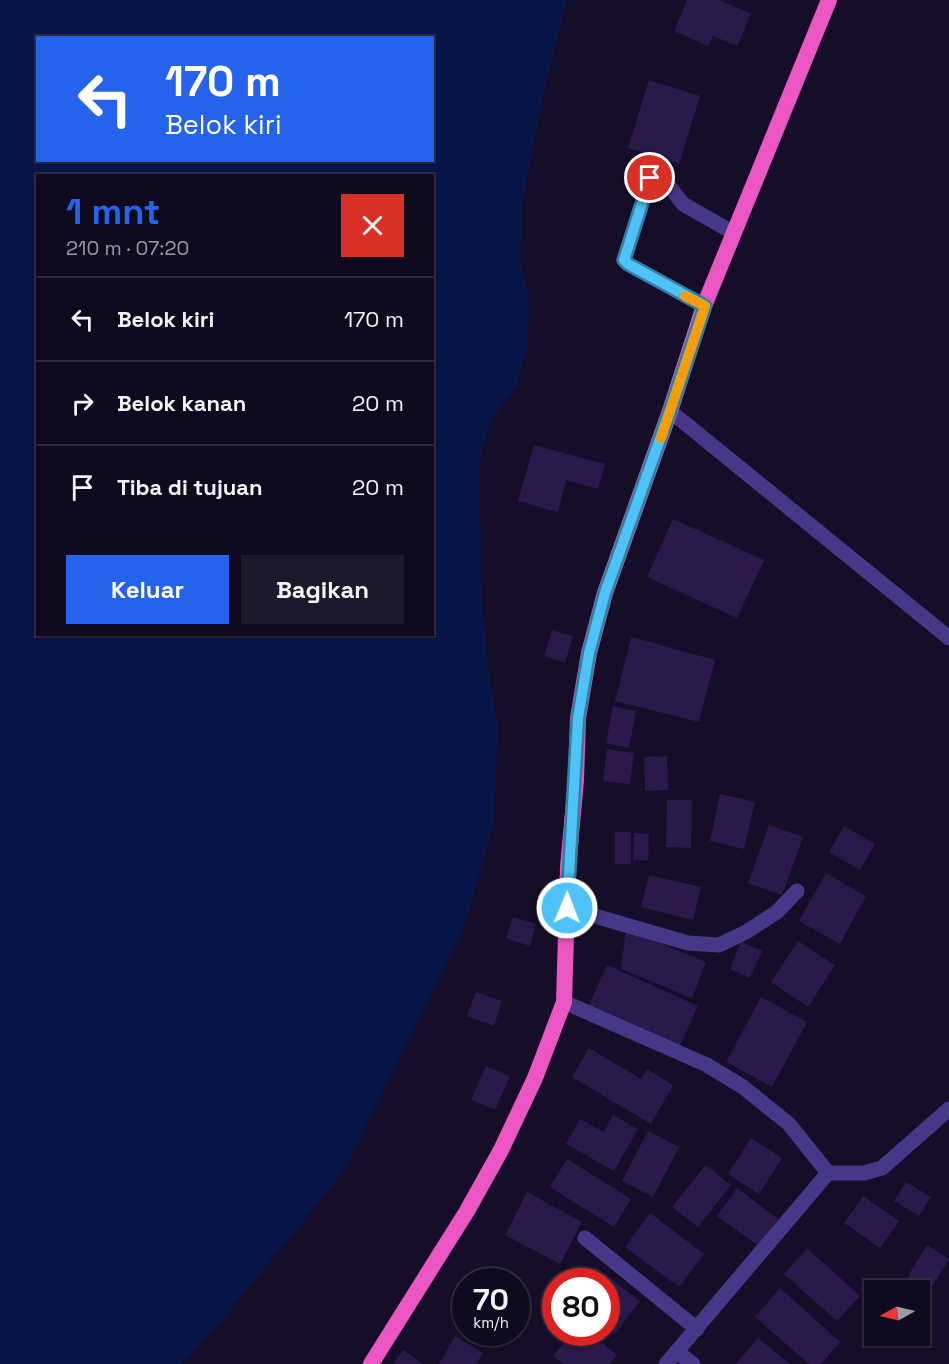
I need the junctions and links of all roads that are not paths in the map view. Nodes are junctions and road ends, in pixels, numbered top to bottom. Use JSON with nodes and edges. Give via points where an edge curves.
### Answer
{"nodes":[{"id":1,"x":829,"y":0,"type":"edge"},
{"id":2,"x":734,"y":233,"type":"junction"},
{"id":3,"x":705,"y":306,"type":"junction"},
{"id":4,"x":670,"y":411,"type":"junction"},
{"id":5,"x":949,"y":638,"type":"edge"},
{"id":6,"x":797,"y":891,"type":"dead end"},
{"id":7,"x":567,"y":908,"type":"junction"},
{"id":8,"x":564,"y":1002,"type":"junction"},
{"id":9,"x":949,"y":1108,"type":"edge"},
{"id":10,"x":828,"y":1173,"type":"junction"},
{"id":11,"x":585,"y":1238,"type":"dead end"},
{"id":12,"x":698,"y":1329,"type":"junction"},
{"id":13,"x":677,"y":1352,"type":"junction"},
{"id":14,"x":371,"y":1364,"type":"edge"},
{"id":15,"x":666,"y":1364,"type":"edge"},
{"id":16,"x":693,"y":1364,"type":"edge"}],
"edges":[{"from":1,"to":2,"type":"highway"},
{"from":2,"to":3,"type":"highway"},
{"from":2,"to":3,"type":"street","via":[[683,204],[657,176],[650,178],[624,260]]},
{"from":3,"to":4,"type":"highway"},
{"from":4,"to":5,"type":"street"},
{"from":4,"to":7,"type":"highway","via":[[605,593],[589,653],[578,718]]},
{"from":6,"to":7,"type":"street","via":[[777,912],[719,945],[688,943]]},
{"from":7,"to":8,"type":"highway"},
{"from":8,"to":10,"type":"street","via":[[707,1065],[743,1087],[789,1124]]},
{"from":8,"to":14,"type":"highway","via":[[535,1078],[501,1150]]},
{"from":9,"to":10,"type":"street","via":[[882,1168],[864,1173]]},
{"from":10,"to":12,"type":"street"},
{"from":11,"to":12,"type":"street"},
{"from":12,"to":13,"type":"street"},
{"from":13,"to":15,"type":"street"},
{"from":13,"to":16,"type":"street"}]}
